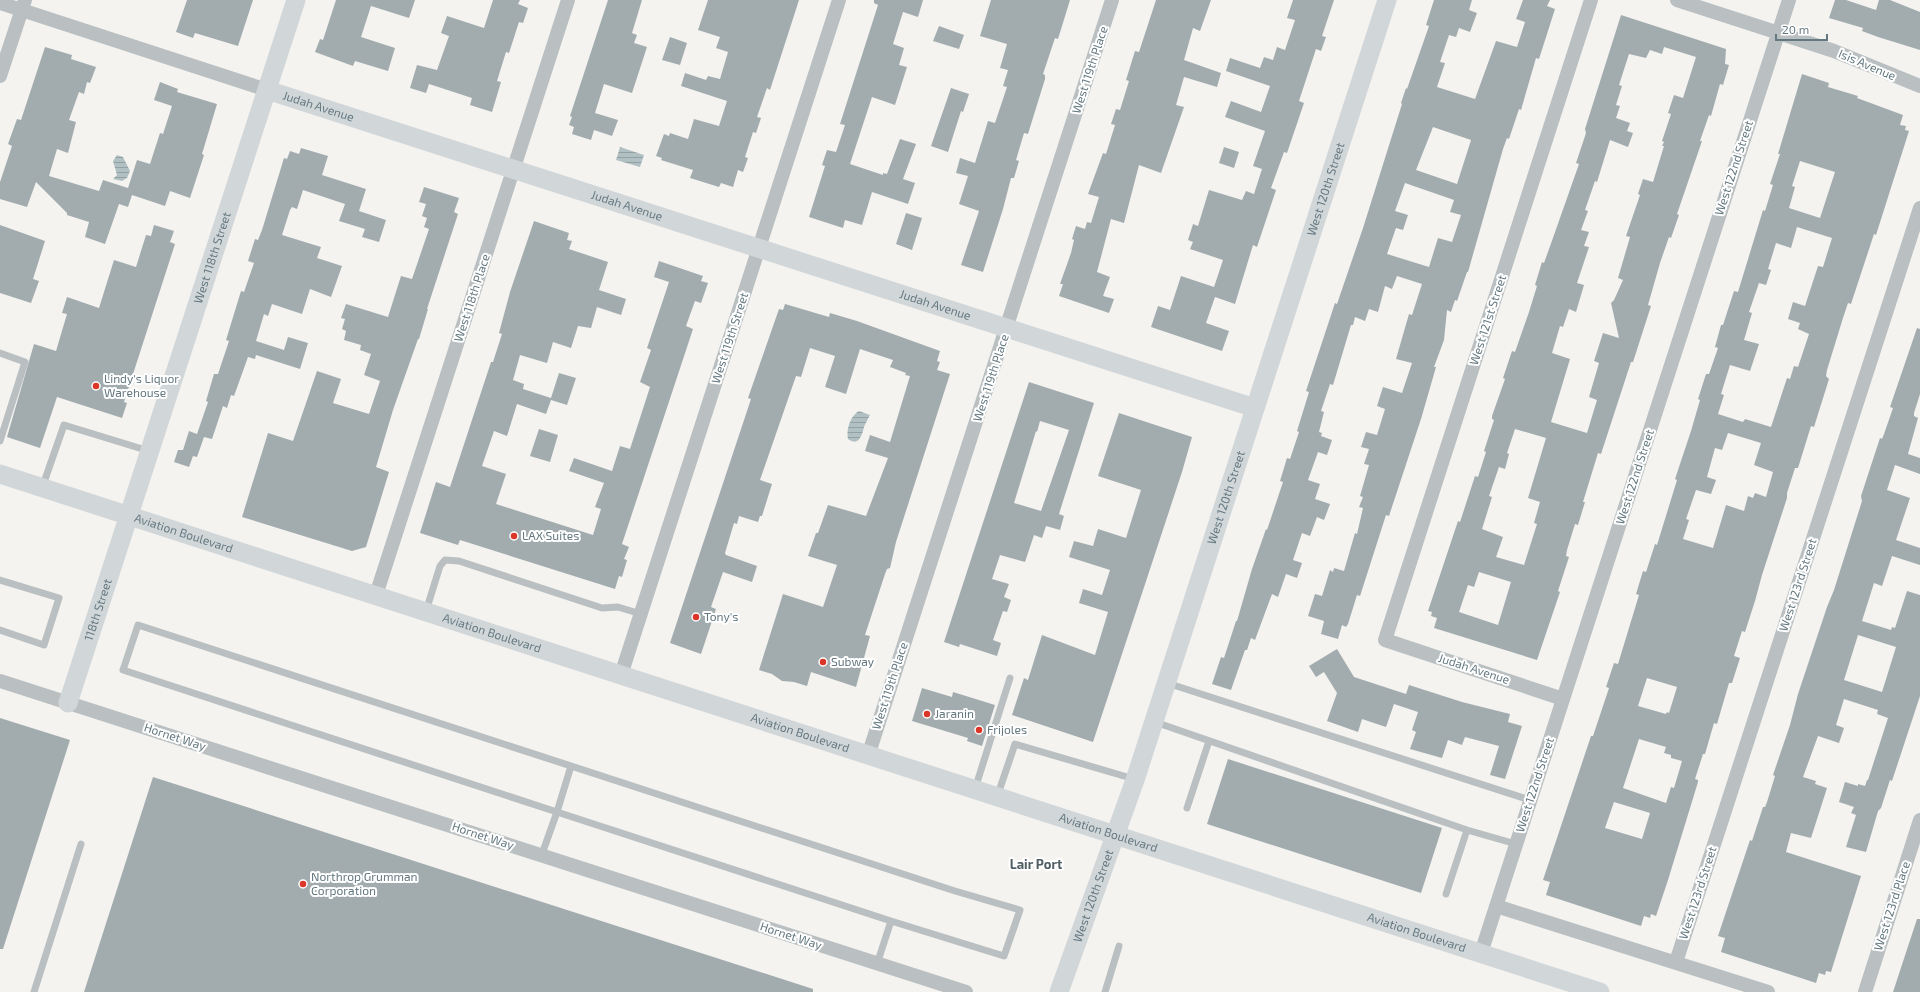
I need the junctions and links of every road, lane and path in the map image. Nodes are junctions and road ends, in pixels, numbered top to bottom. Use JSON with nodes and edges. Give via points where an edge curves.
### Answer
{"nodes":[{"id":1,"x":296,"y":0,"type":"edge"},
{"id":2,"x":568,"y":0,"type":"edge"},
{"id":3,"x":839,"y":0,"type":"edge"},
{"id":4,"x":1112,"y":0,"type":"edge"},
{"id":5,"x":1387,"y":0,"type":"edge"},
{"id":6,"x":1591,"y":0,"type":"edge"},
{"id":7,"x":1678,"y":0,"type":"edge"},
{"id":8,"x":1789,"y":0,"type":"edge"},
{"id":9,"x":0,"y":3,"type":"edge"},
{"id":10,"x":23,"y":5,"type":"edge"},
{"id":11,"x":1778,"y":33,"type":"junction"},
{"id":12,"x":0,"y":76,"type":"edge"},
{"id":13,"x":1920,"y":86,"type":"edge"},
{"id":14,"x":267,"y":90,"type":"junction"},
{"id":15,"x":513,"y":170,"type":"junction"},
{"id":16,"x":1920,"y":208,"type":"edge"},
{"id":17,"x":759,"y":249,"type":"junction"},
{"id":18,"x":1007,"y":328,"type":"junction"},
{"id":19,"x":0,"y":353,"type":"edge"},
{"id":20,"x":1255,"y":408,"type":"junction"},
{"id":21,"x":0,"y":441,"type":"edge"},
{"id":22,"x":149,"y":451,"type":"junction"},
{"id":23,"x":0,"y":474,"type":"edge"},
{"id":24,"x":42,"y":488,"type":"junction"},
{"id":25,"x":128,"y":516,"type":"junction"},
{"id":26,"x":0,"y":580,"type":"edge"},
{"id":27,"x":376,"y":595,"type":"junction"},
{"id":28,"x":426,"y":611,"type":"junction"},
{"id":29,"x":641,"y":614,"type":"junction"},
{"id":30,"x":0,"y":630,"type":"edge"},
{"id":31,"x":1385,"y":640,"type":"joint"},
{"id":32,"x":621,"y":675,"type":"junction"},
{"id":33,"x":1010,"y":678,"type":"dead end"},
{"id":34,"x":0,"y":681,"type":"edge"},
{"id":35,"x":1166,"y":683,"type":"junction"},
{"id":36,"x":1563,"y":699,"type":"junction"},
{"id":37,"x":68,"y":703,"type":"junction"},
{"id":38,"x":1153,"y":721,"type":"junction"},
{"id":39,"x":1209,"y":741,"type":"junction"},
{"id":40,"x":868,"y":756,"type":"junction"},
{"id":41,"x":571,"y":766,"type":"junction"},
{"id":42,"x":1135,"y":780,"type":"junction"},
{"id":43,"x":975,"y":790,"type":"junction"},
{"id":44,"x":997,"y":797,"type":"junction"},
{"id":45,"x":1530,"y":800,"type":"junction"},
{"id":46,"x":1187,"y":808,"type":"dead end"},
{"id":47,"x":557,"y":812,"type":"junction"},
{"id":48,"x":1920,"y":820,"type":"edge"},
{"id":49,"x":1467,"y":830,"type":"junction"},
{"id":50,"x":1116,"y":835,"type":"junction"},
{"id":51,"x":81,"y":844,"type":"dead end"},
{"id":52,"x":1516,"y":844,"type":"junction"},
{"id":53,"x":542,"y":854,"type":"junction"},
{"id":54,"x":1446,"y":894,"type":"dead end"},
{"id":55,"x":1496,"y":906,"type":"junction"},
{"id":56,"x":891,"y":921,"type":"junction"},
{"id":57,"x":1119,"y":946,"type":"dead end"},
{"id":58,"x":1481,"y":953,"type":"junction"},
{"id":59,"x":1676,"y":962,"type":"junction"},
{"id":60,"x":878,"y":964,"type":"junction"},
{"id":61,"x":34,"y":992,"type":"edge"},
{"id":62,"x":966,"y":992,"type":"edge"},
{"id":63,"x":1059,"y":992,"type":"edge"},
{"id":64,"x":1105,"y":992,"type":"edge"},
{"id":65,"x":1600,"y":992,"type":"edge"},
{"id":66,"x":1768,"y":992,"type":"edge"},
{"id":67,"x":1865,"y":992,"type":"edge"}],
"edges":[{"from":1,"to":14,"type":"main road","name":"West 118th Street"},
{"from":2,"to":15,"type":"street","name":"West 118th Place"},
{"from":3,"to":17,"type":"street","name":"West 119th Street"},
{"from":4,"to":18,"type":"street","name":"West 119th Place"},
{"from":5,"to":20,"type":"main road","name":"West 120th Street"},
{"from":6,"to":31,"type":"street","name":"West 121st Street"},
{"from":7,"to":11,"type":"street","name":"Isis Avenue"},
{"from":8,"to":11,"type":"street","name":"West 122nd Street"},
{"from":9,"to":10,"type":"street","name":"Judah Avenue"},
{"from":10,"to":12,"type":"street"},
{"from":10,"to":14,"type":"street","name":"Judah Avenue"},
{"from":11,"to":13,"type":"street","name":"Isis Avenue"},
{"from":11,"to":36,"type":"street","name":"West 122nd Street"},
{"from":14,"to":15,"type":"main road","name":"Judah Avenue"},
{"from":14,"to":22,"type":"main road","name":"West 118th Street"},
{"from":15,"to":17,"type":"main road","name":"Judah Avenue"},
{"from":15,"to":27,"type":"street","name":"West 118th Place"},
{"from":16,"to":59,"type":"street","name":"West 123rd Street"},
{"from":17,"to":18,"type":"main road","name":"Judah Avenue"},
{"from":17,"to":29,"type":"street","name":"West 119th Street"},
{"from":18,"to":20,"type":"main road","name":"Judah Avenue"},
{"from":18,"to":40,"type":"street","name":"West 119th Place"},
{"from":19,"to":21,"type":"lane","via":[[25,362]]},
{"from":20,"to":35,"type":"main road","name":"West 120th Street"},
{"from":22,"to":24,"type":"lane","via":[[64,425]]},
{"from":22,"to":25,"type":"main road","name":"West 118th Street"},
{"from":23,"to":24,"type":"main road","name":"Aviation Boulevard"},
{"from":24,"to":25,"type":"main road","name":"Aviation Boulevard"},
{"from":25,"to":27,"type":"main road","name":"Aviation Boulevard"},
{"from":25,"to":37,"type":"main road","name":"118th Street"},
{"from":26,"to":30,"type":"lane","via":[[59,598],[44,645]]},
{"from":27,"to":28,"type":"main road","name":"Aviation Boulevard"},
{"from":28,"to":29,"type":"lane","via":[[440,566],[445,560],[459,561],[602,608],[618,607]]},
{"from":28,"to":32,"type":"main road","name":"Aviation Boulevard"},
{"from":29,"to":32,"type":"street","name":"West 119th Street"},
{"from":31,"to":36,"type":"street","name":"Judah Avenue"},
{"from":32,"to":40,"type":"main road","name":"Aviation Boulevard"},
{"from":33,"to":43,"type":"lane"},
{"from":34,"to":37,"type":"street","name":"Hornet Way"},
{"from":35,"to":38,"type":"main road","name":"West 120th Street"},
{"from":35,"to":45,"type":"lane"},
{"from":36,"to":45,"type":"street","name":"West 122nd Street"},
{"from":37,"to":53,"type":"street","name":"Hornet Way"},
{"from":38,"to":39,"type":"lane"},
{"from":38,"to":42,"type":"main road","name":"West 120th Street"},
{"from":39,"to":46,"type":"lane"},
{"from":39,"to":49,"type":"lane"},
{"from":40,"to":43,"type":"main road","name":"Aviation Boulevard"},
{"from":41,"to":47,"type":"lane"},
{"from":41,"to":47,"type":"lane","via":[[138,625],[123,670]]},
{"from":41,"to":56,"type":"lane","via":[[1020,910],[1004,956]]},
{"from":42,"to":44,"type":"lane","via":[[1015,744]]},
{"from":42,"to":50,"type":"main road","name":"West 120th Street"},
{"from":43,"to":44,"type":"main road","name":"Aviation Boulevard"},
{"from":44,"to":50,"type":"main road","name":"Aviation Boulevard"},
{"from":45,"to":52,"type":"street","name":"West 122nd Street"},
{"from":47,"to":53,"type":"lane"},
{"from":47,"to":56,"type":"lane"},
{"from":48,"to":67,"type":"street","name":"West 123rd Place"},
{"from":49,"to":52,"type":"lane"},
{"from":49,"to":54,"type":"lane"},
{"from":50,"to":58,"type":"main road","name":"Aviation Boulevard"},
{"from":50,"to":63,"type":"main road","name":"West 120th Street"},
{"from":51,"to":61,"type":"lane"},
{"from":52,"to":55,"type":"street","name":"West 122nd Street"},
{"from":53,"to":60,"type":"street","name":"Hornet Way"},
{"from":55,"to":58,"type":"street","name":"West 122nd Street"},
{"from":55,"to":59,"type":"street"},
{"from":56,"to":60,"type":"lane"},
{"from":57,"to":64,"type":"lane"},
{"from":58,"to":65,"type":"main road","name":"Aviation Boulevard"},
{"from":59,"to":66,"type":"street"},
{"from":60,"to":62,"type":"street","name":"Hornet Way"}]}
